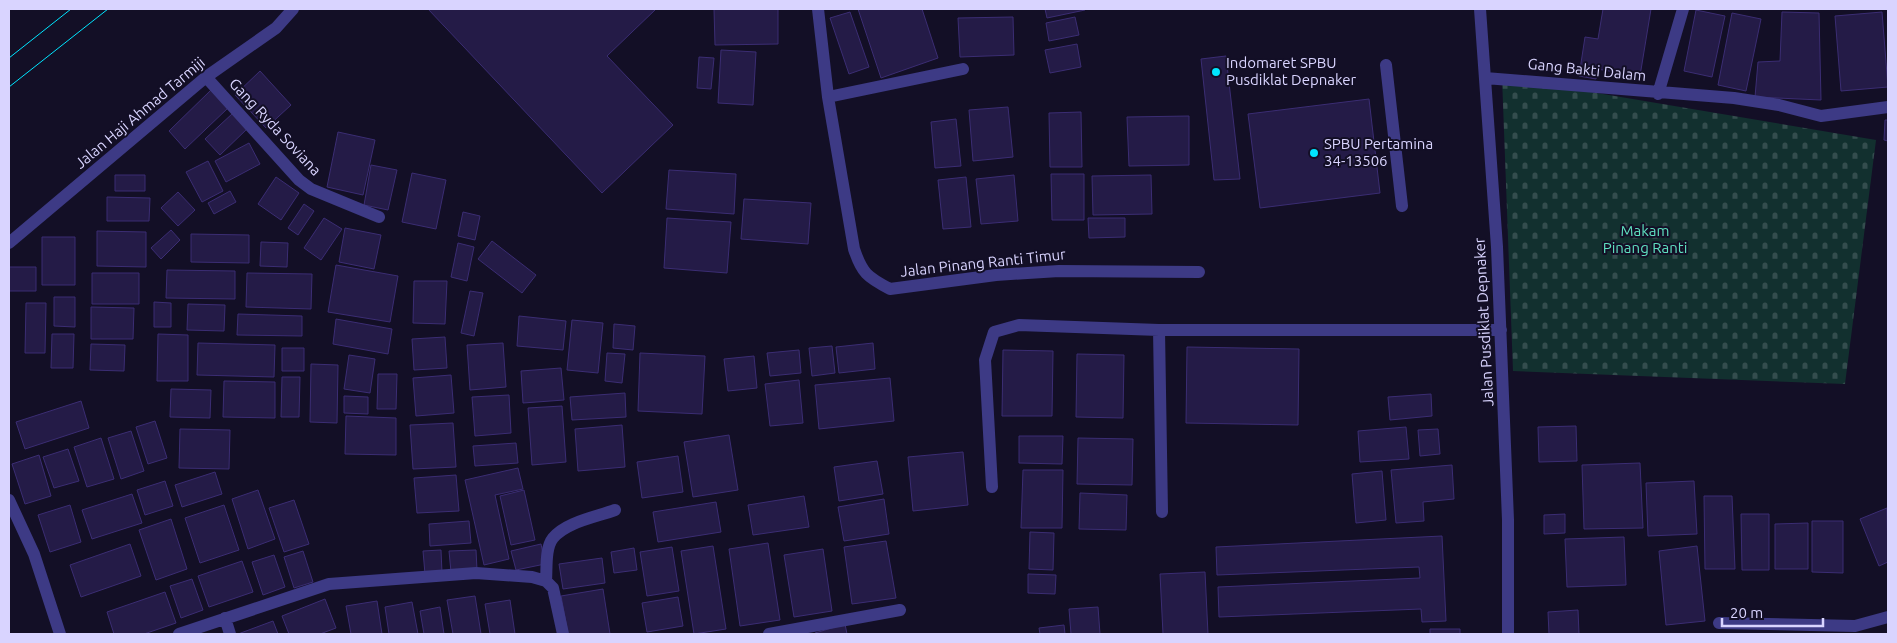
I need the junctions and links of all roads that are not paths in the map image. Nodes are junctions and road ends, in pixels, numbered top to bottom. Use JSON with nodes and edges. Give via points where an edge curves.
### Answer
{"nodes":[{"id":1,"x":293,"y":9,"type":"edge"},
{"id":2,"x":818,"y":9,"type":"edge"},
{"id":3,"x":1480,"y":9,"type":"edge"},
{"id":4,"x":1682,"y":9,"type":"edge"},
{"id":5,"x":1386,"y":65,"type":"dead end"},
{"id":6,"x":963,"y":69,"type":"dead end"},
{"id":7,"x":206,"y":77,"type":"junction"},
{"id":8,"x":1485,"y":78,"type":"junction"},
{"id":9,"x":1658,"y":94,"type":"junction"},
{"id":10,"x":828,"y":97,"type":"junction"},
{"id":11,"x":1888,"y":107,"type":"edge"},
{"id":12,"x":1402,"y":206,"type":"dead end"},
{"id":13,"x":379,"y":217,"type":"dead end"},
{"id":14,"x":9,"y":243,"type":"edge"},
{"id":15,"x":1199,"y":272,"type":"dead end"},
{"id":16,"x":1159,"y":330,"type":"junction"},
{"id":17,"x":1501,"y":332,"type":"junction"},
{"id":18,"x":992,"y":487,"type":"dead end"},
{"id":19,"x":9,"y":500,"type":"edge"},
{"id":20,"x":614,"y":510,"type":"dead end"},
{"id":21,"x":1162,"y":512,"type":"dead end"},
{"id":22,"x":546,"y":581,"type":"junction"},
{"id":23,"x":900,"y":610,"type":"dead end"},
{"id":24,"x":1888,"y":617,"type":"edge"},
{"id":25,"x":225,"y":618,"type":"junction"},
{"id":26,"x":1719,"y":623,"type":"dead end"},
{"id":27,"x":60,"y":634,"type":"edge"},
{"id":28,"x":179,"y":634,"type":"edge"},
{"id":29,"x":230,"y":634,"type":"edge"},
{"id":30,"x":563,"y":634,"type":"edge"},
{"id":31,"x":769,"y":634,"type":"edge"},
{"id":32,"x":1508,"y":634,"type":"edge"}],
"edges":[{"from":1,"to":7,"type":"street","name":"Jalan Haji Ahmad Tarmiji","via":[[276,28]]},
{"from":2,"to":10,"type":"street","name":"Jalan Pinang Ranti Timur"},
{"from":3,"to":8,"type":"street","name":"Jalan Pusdiklat Depnaker"},
{"from":4,"to":9,"type":"street","name":"Gang Bakti Dalam"},
{"from":5,"to":12,"type":"street"},
{"from":6,"to":10,"type":"street"},
{"from":7,"to":13,"type":"street","name":"Gang Ryda Soviana","via":[[310,190]]},
{"from":7,"to":14,"type":"street","name":"Jalan Haji Ahmad Tarmiji"},
{"from":8,"to":9,"type":"street","name":"Gang Bakti Dalam"},
{"from":8,"to":17,"type":"street","name":"Jalan Pusdiklat Depnaker"},
{"from":9,"to":11,"type":"street","via":[[1734,98],[1821,116]]},
{"from":10,"to":15,"type":"street","name":"Jalan Pinang Ranti Timur","via":[[854,249],[861,268],[874,281],[890,289],[1059,270]]},
{"from":16,"to":17,"type":"street"},
{"from":16,"to":18,"type":"street","via":[[1019,325],[994,332],[984,360]]},
{"from":16,"to":21,"type":"street"},
{"from":17,"to":32,"type":"street","name":"Jalan Pusdiklat Depnaker","via":[[1508,520]]},
{"from":19,"to":27,"type":"street","via":[[34,554]]},
{"from":20,"to":22,"type":"street","via":[[564,529],[552,538]]},
{"from":22,"to":25,"type":"street","via":[[476,573],[329,584]]},
{"from":22,"to":30,"type":"street","via":[[554,588]]},
{"from":23,"to":31,"type":"street"},
{"from":24,"to":26,"type":"street","via":[[1855,626]]},
{"from":25,"to":28,"type":"street"},
{"from":25,"to":29,"type":"street"}]}
